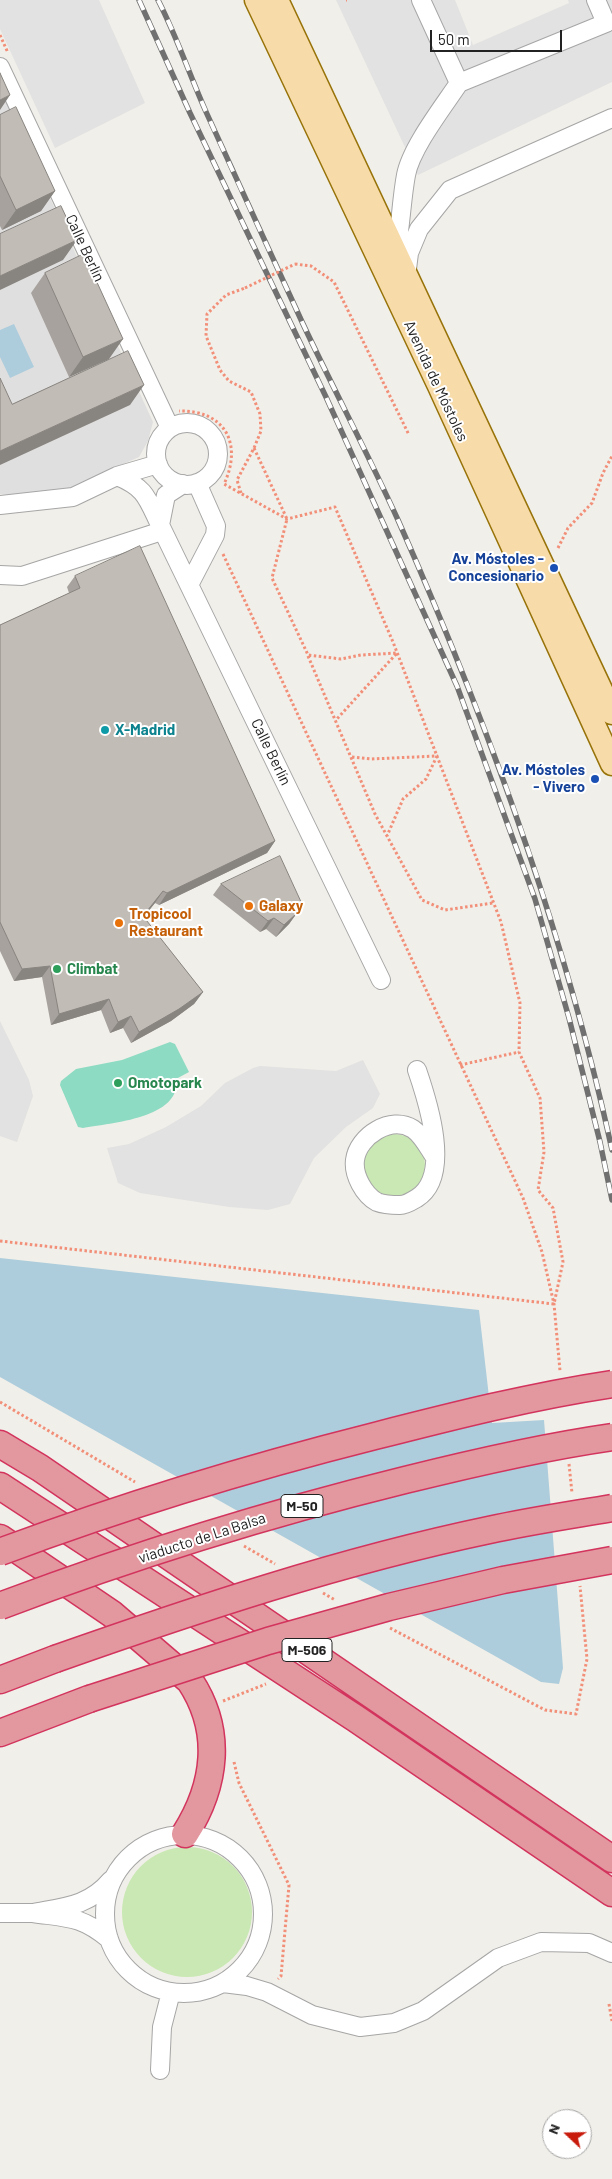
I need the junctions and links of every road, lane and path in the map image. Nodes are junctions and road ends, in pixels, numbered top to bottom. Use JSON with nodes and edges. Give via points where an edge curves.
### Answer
{"nodes":[{"id":1,"x":256,"y":0,"type":"edge"},
{"id":2,"x":277,"y":0,"type":"edge"},
{"id":3,"x":421,"y":0,"type":"edge"},
{"id":4,"x":596,"y":0,"type":"edge"},
{"id":5,"x":0,"y":67,"type":"edge"},
{"id":6,"x":459,"y":83,"type":"junction"},
{"id":7,"x":612,"y":118,"type":"edge"},
{"id":8,"x":396,"y":255,"type":"junction"},
{"id":9,"x":406,"y":278,"type":"junction"},
{"id":10,"x":170,"y":428,"type":"junction"},
{"id":11,"x":409,"y":435,"type":"dead end"},
{"id":12,"x":254,"y":448,"type":"junction"},
{"id":13,"x":612,"y":456,"type":"edge"},
{"id":14,"x":158,"y":464,"type":"junction"},
{"id":15,"x":117,"y":476,"type":"junction"},
{"id":16,"x":190,"y":484,"type":"junction"},
{"id":17,"x":224,"y":484,"type":"dead end"},
{"id":18,"x":240,"y":492,"type":"junction"},
{"id":19,"x":0,"y":505,"type":"edge"},
{"id":20,"x":287,"y":519,"type":"junction"},
{"id":21,"x":161,"y":528,"type":"junction"},
{"id":22,"x":558,"y":548,"type":"dead end"},
{"id":23,"x":222,"y":550,"type":"dead end"},
{"id":24,"x":0,"y":575,"type":"edge"},
{"id":25,"x":189,"y":585,"type":"junction"},
{"id":26,"x":397,"y":653,"type":"junction"},
{"id":27,"x":308,"y":655,"type":"junction"},
{"id":28,"x":612,"y":713,"type":"edge"},
{"id":29,"x":336,"y":720,"type":"junction"},
{"id":30,"x":436,"y":756,"type":"junction"},
{"id":31,"x":352,"y":757,"type":"junction"},
{"id":32,"x":612,"y":764,"type":"edge"},
{"id":33,"x":387,"y":836,"type":"junction"},
{"id":34,"x":493,"y":903,"type":"junction"},
{"id":35,"x":381,"y":980,"type":"dead end"},
{"id":36,"x":519,"y":1052,"type":"junction"},
{"id":37,"x":460,"y":1065,"type":"junction"},
{"id":38,"x":417,"y":1070,"type":"dead end"},
{"id":39,"x":434,"y":1156,"type":"junction"},
{"id":40,"x":0,"y":1241,"type":"edge"},
{"id":41,"x":542,"y":1252,"type":"dead end"},
{"id":42,"x":612,"y":1384,"type":"edge"},
{"id":43,"x":612,"y":1436,"type":"edge"},
{"id":44,"x":0,"y":1444,"type":"edge"},
{"id":45,"x":0,"y":1486,"type":"edge"},
{"id":46,"x":612,"y":1508,"type":"edge"},
{"id":47,"x":0,"y":1538,"type":"edge"},
{"id":48,"x":0,"y":1552,"type":"edge"},
{"id":49,"x":612,"y":1560,"type":"edge"},
{"id":50,"x":0,"y":1606,"type":"edge"},
{"id":51,"x":0,"y":1680,"type":"edge"},
{"id":52,"x":269,"y":1683,"type":"dead end"},
{"id":53,"x":219,"y":1703,"type":"dead end"},
{"id":54,"x":0,"y":1734,"type":"edge"},
{"id":55,"x":232,"y":1756,"type":"dead end"},
{"id":56,"x":185,"y":1834,"type":"junction"},
{"id":57,"x":612,"y":1859,"type":"edge"},
{"id":58,"x":113,"y":1878,"type":"junction"},
{"id":59,"x":612,"y":1893,"type":"edge"},
{"id":60,"x":33,"y":1913,"type":"junction"},
{"id":61,"x":0,"y":1914,"type":"edge"},
{"id":62,"x":109,"y":1939,"type":"junction"},
{"id":63,"x":612,"y":1953,"type":"edge"},
{"id":64,"x":281,"y":1976,"type":"dead end"},
{"id":65,"x":223,"y":1984,"type":"junction"},
{"id":66,"x":171,"y":1992,"type":"junction"},
{"id":67,"x":609,"y":2004,"type":"dead end"},
{"id":68,"x":612,"y":2022,"type":"edge"},
{"id":69,"x":160,"y":2070,"type":"dead end"}],
"edges":[{"from":1,"to":32,"type":"main road","name":"Avenida de Móstoles","via":[[435,377]]},
{"from":2,"to":8,"type":"main road","name":"Avenida de Móstoles"},
{"from":3,"to":6,"type":"street"},
{"from":4,"to":6,"type":"street","via":[[606,23]]},
{"from":5,"to":10,"type":"street","name":"Calle Berlín"},
{"from":6,"to":8,"type":"street","via":[[423,136],[406,173]]},
{"from":7,"to":9,"type":"street","via":[[450,190],[419,229],[409,253]]},
{"from":8,"to":9,"type":"main road","name":"Avenida de Móstoles"},
{"from":9,"to":28,"type":"main road","name":"Avenida de Móstoles"},
{"from":10,"to":14,"type":"street","via":[[158,444]]},
{"from":10,"to":16,"type":"street","via":[[194,424],[208,431],[214,439],[218,459],[214,468],[208,476]]},
{"from":11,"to":12,"type":"path","bridge":true,"via":[[334,282],[311,266],[295,264],[226,295],[207,314],[206,336],[220,370],[229,381],[251,392],[260,414],[261,431]]},
{"from":12,"to":18,"type":"path","via":[[237,480]]},
{"from":12,"to":20,"type":"path"},
{"from":13,"to":22,"type":"path","via":[[592,503],[568,528]]},
{"from":14,"to":15,"type":"street"},
{"from":14,"to":16,"type":"street","via":[[168,478]]},
{"from":15,"to":19,"type":"street","via":[[72,497]]},
{"from":15,"to":21,"type":"street","name":"Calle Berlín","via":[[134,483],[146,495]]},
{"from":16,"to":21,"type":"street","via":[[166,494]]},
{"from":16,"to":25,"type":"street","via":[[216,526],[215,535]]},
{"from":17,"to":18,"type":"path"},
{"from":18,"to":20,"type":"path"},
{"from":20,"to":26,"type":"path","via":[[335,507]]},
{"from":20,"to":27,"type":"path","via":[[272,578]]},
{"from":21,"to":24,"type":"street","via":[[22,576]]},
{"from":21,"to":25,"type":"street","name":"Calle Berlín"},
{"from":23,"to":37,"type":"path"},
{"from":25,"to":35,"type":"street","name":"Calle Berlín"},
{"from":26,"to":27,"type":"path","via":[[341,659]]},
{"from":26,"to":29,"type":"path"},
{"from":26,"to":30,"type":"path"},
{"from":27,"to":29,"type":"path"},
{"from":29,"to":31,"type":"path"},
{"from":30,"to":31,"type":"path"},
{"from":30,"to":33,"type":"path","via":[[426,779],[403,799]]},
{"from":30,"to":34,"type":"path"},
{"from":31,"to":33,"type":"path"},
{"from":33,"to":34,"type":"path","via":[[422,900],[445,910]]},
{"from":34,"to":36,"type":"path","via":[[501,922],[520,1003]]},
{"from":36,"to":37,"type":"path"},
{"from":36,"to":40,"type":"path","via":[[540,1098],[544,1152],[538,1190],[553,1208],[563,1262],[554,1304]]},
{"from":37,"to":41,"type":"path","via":[[523,1198]]},
{"from":38,"to":39,"type":"street","via":[[435,1142]]},
{"from":39,"to":39,"type":"street","via":[[412,1128],[388,1125],[366,1137],[355,1160],[359,1185],[377,1202],[402,1205],[426,1192],[435,1171]]},
{"from":42,"to":48,"type":"highway","bridge":true,"via":[[457,1415],[276,1461],[198,1484]]},
{"from":43,"to":50,"type":"highway","name":"viaducto de La Balsa","number":"M-50","bridge":true,"via":[[468,1464],[324,1500],[232,1526]]},
{"from":44,"to":57,"type":"highway","number":"M-506","via":[[40,1468]]},
{"from":45,"to":59,"type":"highway","number":"M-506","via":[[347,1712]]},
{"from":46,"to":51,"type":"highway","bridge":true,"via":[[489,1530],[378,1557],[185,1614]]},
{"from":47,"to":56,"type":"highway","via":[[112,1614],[190,1681],[200,1695],[211,1729],[211,1775],[198,1813]]},
{"from":49,"to":54,"type":"highway","bridge":true,"via":[[503,1580],[389,1607],[268,1641],[90,1699]]},
{"from":52,"to":53,"type":"path"},
{"from":55,"to":64,"type":"path","via":[[239,1783],[289,1885]]},
{"from":56,"to":58,"type":"street","via":[[163,1837],[143,1846],[126,1860]]},
{"from":56,"to":65,"type":"street","via":[[210,1838],[233,1850],[251,1870],[262,1894],[264,1920],[258,1945],[243,1967]]},
{"from":58,"to":60,"type":"street","via":[[94,1897],[75,1905]]},
{"from":58,"to":62,"type":"street","via":[[105,1919]]},
{"from":60,"to":61,"type":"street"},
{"from":60,"to":62,"type":"street","via":[[80,1920]]},
{"from":62,"to":66,"type":"street","via":[[133,1974],[151,1986]]},
{"from":63,"to":65,"type":"street","via":[[588,1943],[541,1942],[498,1958],[423,2011],[394,2023],[360,2027],[312,2015],[267,1992]]},
{"from":65,"to":66,"type":"street","via":[[198,1992]]},
{"from":66,"to":69,"type":"street","via":[[162,2027]]},
{"from":67,"to":68,"type":"path"}]}
